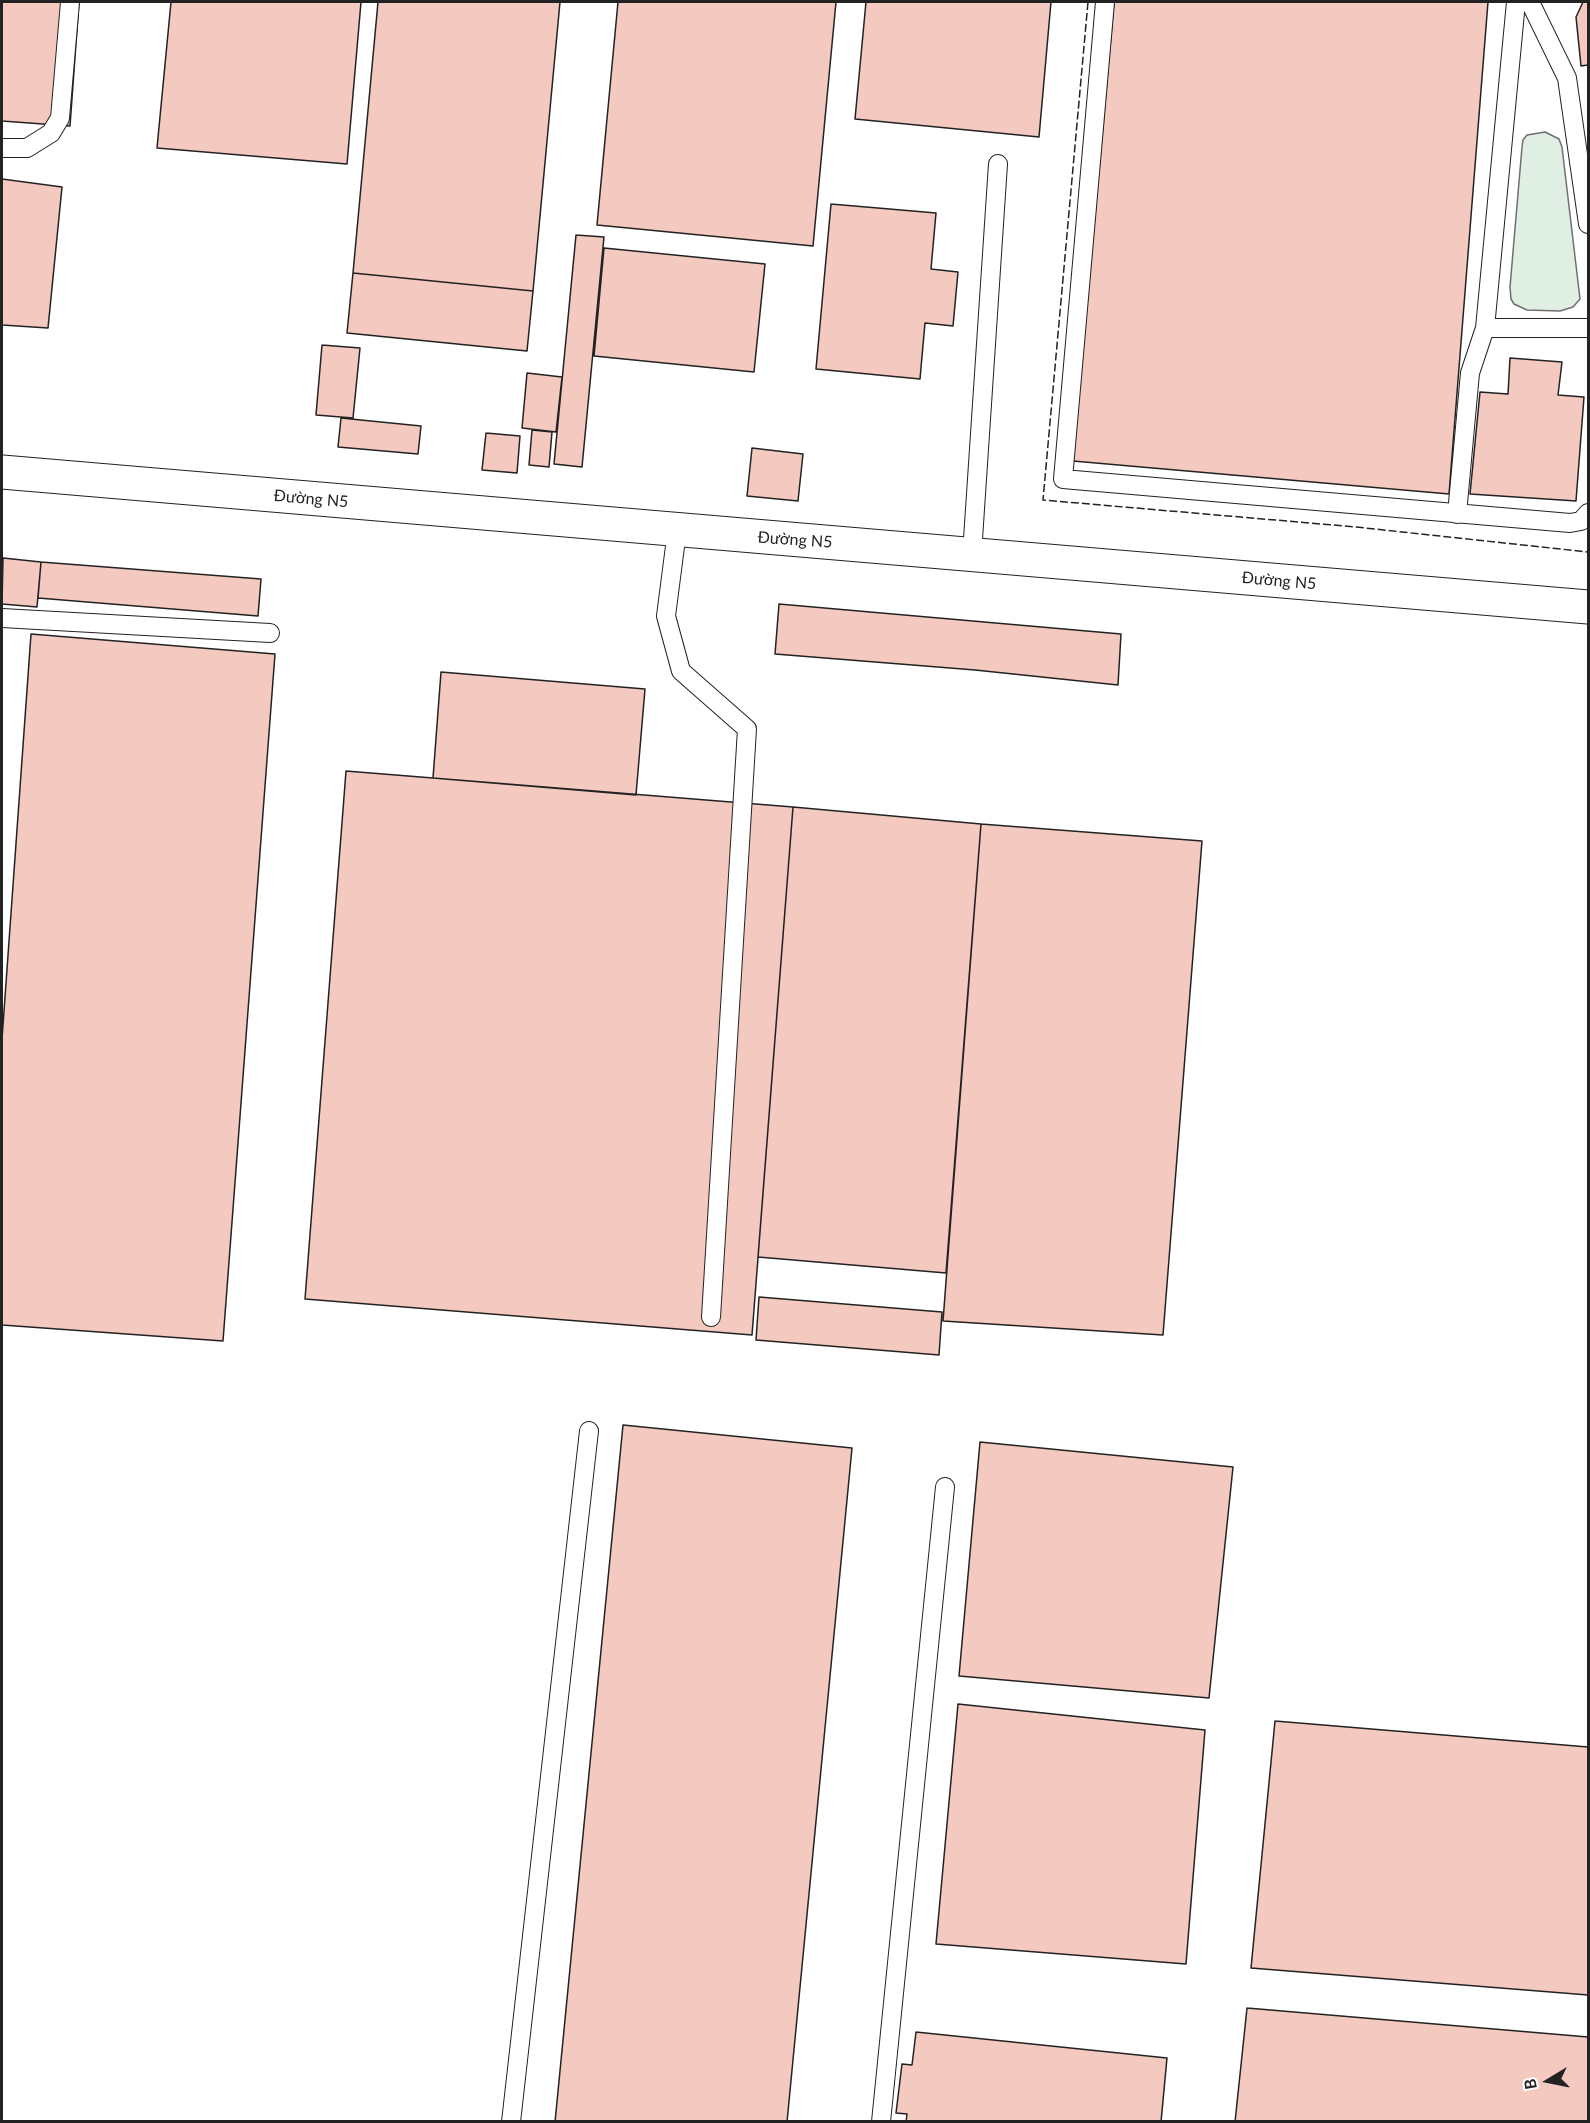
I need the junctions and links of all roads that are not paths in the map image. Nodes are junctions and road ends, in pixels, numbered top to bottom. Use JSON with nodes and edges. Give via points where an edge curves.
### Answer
{"nodes":[{"id":1,"x":70,"y":2,"type":"edge"},
{"id":2,"x":1105,"y":2,"type":"edge"},
{"id":3,"x":1516,"y":2,"type":"edge"},
{"id":4,"x":1530,"y":2,"type":"edge"},
{"id":5,"x":2,"y":148,"type":"edge"},
{"id":6,"x":998,"y":164,"type":"dead end"},
{"id":7,"x":1588,"y":224,"type":"edge"},
{"id":8,"x":1485,"y":328,"type":"junction"},
{"id":9,"x":1588,"y":328,"type":"edge"},
{"id":10,"x":2,"y":472,"type":"edge"},
{"id":11,"x":1588,"y":513,"type":"edge"},
{"id":12,"x":1457,"y":514,"type":"junction"},
{"id":13,"x":677,"y":531,"type":"junction"},
{"id":14,"x":972,"y":554,"type":"junction"},
{"id":15,"x":1588,"y":607,"type":"edge"},
{"id":16,"x":2,"y":618,"type":"edge"},
{"id":17,"x":270,"y":633,"type":"dead end"},
{"id":18,"x":711,"y":1317,"type":"dead end"},
{"id":19,"x":588,"y":1431,"type":"dead end"},
{"id":20,"x":945,"y":1487,"type":"dead end"},
{"id":21,"x":512,"y":2121,"type":"edge"},
{"id":22,"x":881,"y":2121,"type":"edge"}],
"edges":[{"from":1,"to":5,"type":"lane","via":[[60,118],[51,133],[27,147]]},
{"from":2,"to":12,"type":"lane","via":[[1063,479]]},
{"from":3,"to":8,"type":"lane"},
{"from":4,"to":7,"type":"lane","via":[[1567,78]]},
{"from":6,"to":14,"type":"lane"},
{"from":8,"to":9,"type":"lane"},
{"from":8,"to":12,"type":"lane","via":[[1470,373]]},
{"from":10,"to":13,"type":"street","name":"Đường N5"},
{"from":11,"to":12,"type":"lane","via":[[1581,521],[1570,523]]},
{"from":13,"to":14,"type":"street","name":"Đường N5"},
{"from":13,"to":18,"type":"lane","via":[[666,616],[681,671],[747,729]]},
{"from":14,"to":15,"type":"street","name":"Đường N5"},
{"from":16,"to":17,"type":"lane"},
{"from":19,"to":21,"type":"lane"},
{"from":20,"to":22,"type":"lane"}]}
